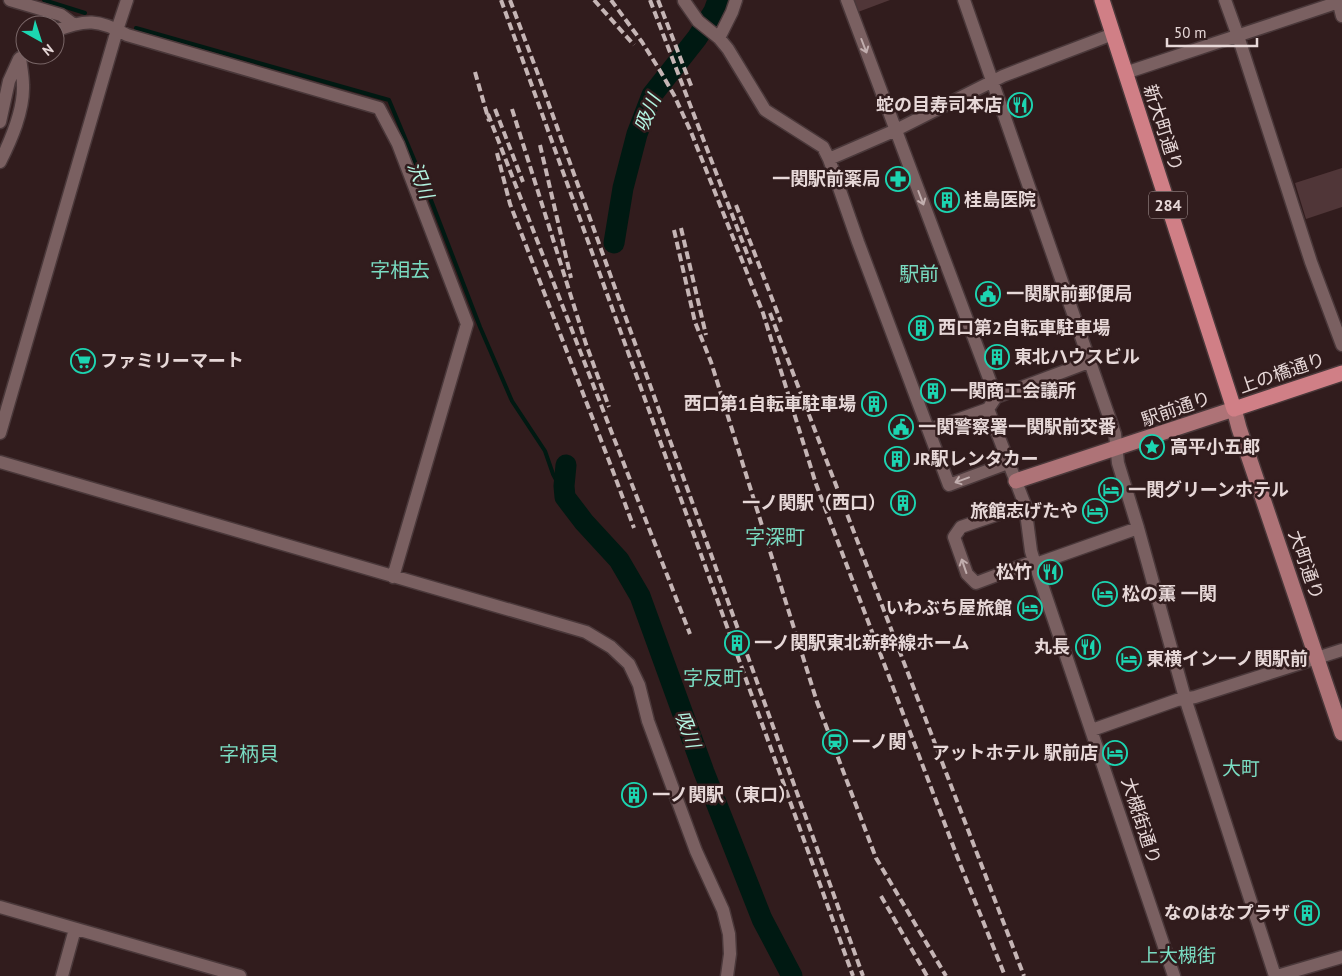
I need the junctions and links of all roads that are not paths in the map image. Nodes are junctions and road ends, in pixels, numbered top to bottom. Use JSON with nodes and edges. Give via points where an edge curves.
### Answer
{"nodes":[{"id":1,"x":10,"y":0,"type":"edge"},
{"id":2,"x":127,"y":0,"type":"edge"},
{"id":3,"x":736,"y":0,"type":"edge"},
{"id":4,"x":847,"y":0,"type":"edge"},
{"id":5,"x":964,"y":0,"type":"edge"},
{"id":6,"x":1102,"y":0,"type":"edge"},
{"id":7,"x":1225,"y":0,"type":"edge"},
{"id":8,"x":1339,"y":1,"type":"edge"},
{"id":9,"x":689,"y":4,"type":"edge"},
{"id":10,"x":1342,"y":16,"type":"edge"},
{"id":11,"x":73,"y":24,"type":"junction"},
{"id":12,"x":65,"y":27,"type":"edge"},
{"id":13,"x":117,"y":30,"type":"junction"},
{"id":14,"x":1113,"y":34,"type":"junction"},
{"id":15,"x":716,"y":36,"type":"junction"},
{"id":16,"x":1238,"y":36,"type":"junction"},
{"id":17,"x":17,"y":65,"type":"edge"},
{"id":18,"x":23,"y":65,"type":"edge"},
{"id":19,"x":1126,"y":73,"type":"junction"},
{"id":20,"x":992,"y":81,"type":"junction"},
{"id":21,"x":0,"y":122,"type":"edge"},
{"id":22,"x":896,"y":130,"type":"junction"},
{"id":23,"x":829,"y":159,"type":"junction"},
{"id":24,"x":0,"y":162,"type":"edge"},
{"id":25,"x":1342,"y":345,"type":"edge"},
{"id":26,"x":1089,"y":362,"type":"junction"},
{"id":27,"x":1342,"y":372,"type":"edge"},
{"id":28,"x":996,"y":397,"type":"junction"},
{"id":29,"x":988,"y":409,"type":"junction"},
{"id":30,"x":1234,"y":409,"type":"junction"},
{"id":31,"x":1,"y":427,"type":"edge"},
{"id":32,"x":929,"y":430,"type":"junction"},
{"id":33,"x":1116,"y":449,"type":"junction"},
{"id":34,"x":0,"y":462,"type":"edge"},
{"id":35,"x":1008,"y":463,"type":"junction"},
{"id":36,"x":1016,"y":481,"type":"junction"},
{"id":37,"x":1025,"y":504,"type":"junction"},
{"id":38,"x":1138,"y":528,"type":"junction"},
{"id":39,"x":1035,"y":563,"type":"junction"},
{"id":40,"x":393,"y":576,"type":"junction"},
{"id":41,"x":1342,"y":650,"type":"edge"},
{"id":42,"x":1318,"y":658,"type":"junction"},
{"id":43,"x":1185,"y":698,"type":"junction"},
{"id":44,"x":1092,"y":730,"type":"junction"},
{"id":45,"x":1342,"y":733,"type":"edge"},
{"id":46,"x":0,"y":907,"type":"edge"},
{"id":47,"x":75,"y":929,"type":"junction"},
{"id":48,"x":1342,"y":958,"type":"edge"},
{"id":49,"x":62,"y":976,"type":"edge"},
{"id":50,"x":240,"y":976,"type":"edge"},
{"id":51,"x":727,"y":976,"type":"edge"},
{"id":52,"x":1174,"y":976,"type":"edge"},
{"id":53,"x":1276,"y":976,"type":"edge"}],
"edges":[{"from":1,"to":11,"type":"street","via":[[61,15]]},
{"from":2,"to":13,"type":"street"},
{"from":3,"to":15,"type":"street"},
{"from":4,"to":22,"type":"street","one_way":true},
{"from":5,"to":20,"type":"street"},
{"from":6,"to":14,"type":"highway","name":"新大町通り","number":"284"},
{"from":7,"to":16,"type":"street"},
{"from":8,"to":10,"type":"street"},
{"from":8,"to":16,"type":"street"},
{"from":9,"to":15,"type":"street","via":[[698,21]]},
{"from":11,"to":12,"type":"street"},
{"from":11,"to":13,"type":"street","via":[[98,22]]},
{"from":13,"to":31,"type":"street"},
{"from":13,"to":40,"type":"street","via":[[127,36],[379,108],[398,144],[467,324]]},
{"from":14,"to":19,"type":"highway","name":"新大町通り","number":"284"},
{"from":14,"to":20,"type":"street"},
{"from":15,"to":23,"type":"street","via":[[728,49],[765,110],[823,147]]},
{"from":16,"to":19,"type":"street"},
{"from":16,"to":25,"type":"street","via":[[1311,262]]},
{"from":17,"to":21,"type":"street","via":[[9,81]]},
{"from":18,"to":24,"type":"street","via":[[24,86],[19,112]]},
{"from":19,"to":30,"type":"highway","name":"新大町通り","number":"284"},
{"from":20,"to":22,"type":"street"},
{"from":20,"to":26,"type":"street"},
{"from":22,"to":23,"type":"street"},
{"from":22,"to":28,"type":"street","one_way":true},
{"from":23,"to":32,"type":"street"},
{"from":26,"to":28,"type":"street"},
{"from":26,"to":33,"type":"street","via":[[1115,434]]},
{"from":27,"to":30,"type":"highway","name":"上の橋通り"},
{"from":28,"to":29,"type":"street"},
{"from":29,"to":32,"type":"street"},
{"from":29,"to":35,"type":"street","name":"大槻街通り"},
{"from":30,"to":33,"type":"main road","name":"駅前通り"},
{"from":30,"to":42,"type":"main road","name":"大町通り"},
{"from":35,"to":32,"type":"street","one_way":true,"via":[[949,484]]},
{"from":33,"to":36,"type":"main road","name":"駅前通り"},
{"from":33,"to":38,"type":"street"},
{"from":34,"to":40,"type":"street"},
{"from":35,"to":36,"type":"street","name":"大槻街通り"},
{"from":36,"to":37,"type":"street","name":"大槻街通り"},
{"from":37,"to":39,"type":"street","name":"大槻街通り"},
{"from":39,"to":37,"type":"street","one_way":true,"via":[[976,583],[967,574],[954,537],[961,527]]},
{"from":38,"to":39,"type":"street"},
{"from":38,"to":43,"type":"street"},
{"from":39,"to":44,"type":"street","name":"大槻街通り"},
{"from":40,"to":51,"type":"street","via":[[586,632],[611,647],[628,664],[639,685],[648,720],[696,851],[723,910],[729,934]]},
{"from":41,"to":42,"type":"street"},
{"from":42,"to":43,"type":"street"},
{"from":42,"to":45,"type":"main road","name":"大町通り"},
{"from":43,"to":44,"type":"street"},
{"from":43,"to":53,"type":"street"},
{"from":44,"to":52,"type":"street","name":"大槻街通り"},
{"from":46,"to":47,"type":"street"},
{"from":47,"to":49,"type":"street"},
{"from":47,"to":50,"type":"street"},
{"from":48,"to":53,"type":"street"}]}
